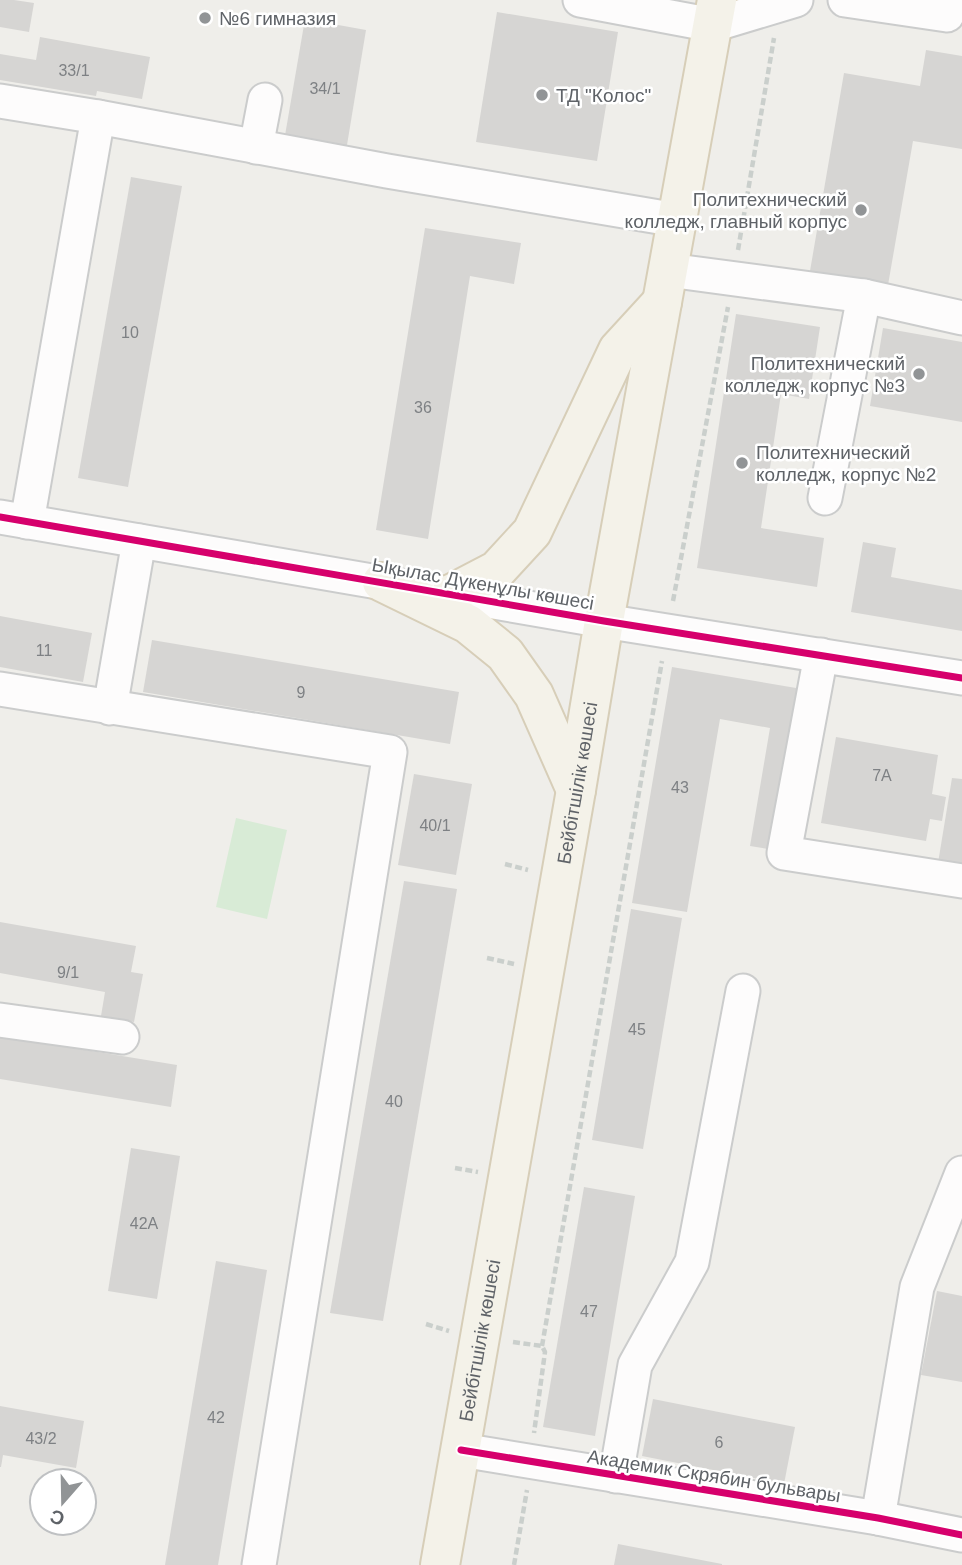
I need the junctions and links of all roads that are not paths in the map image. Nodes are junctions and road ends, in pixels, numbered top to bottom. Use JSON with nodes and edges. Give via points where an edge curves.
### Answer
{"nodes":[{"id":1,"x":580,"y":0,"type":"edge"},
{"id":2,"x":845,"y":0,"type":"edge"},
{"id":3,"x":951,"y":0,"type":"edge"},
{"id":4,"x":788,"y":2,"type":"edge"},
{"id":5,"x":715,"y":12,"type":"edge"},
{"id":6,"x":265,"y":100,"type":"dead end"},
{"id":7,"x":0,"y":101,"type":"edge"},
{"id":8,"x":98,"y":117,"type":"junction"},
{"id":9,"x":256,"y":147,"type":"junction"},
{"id":10,"x":677,"y":220,"type":"junction"},
{"id":11,"x":665,"y":286,"type":"junction"},
{"id":12,"x":864,"y":296,"type":"junction"},
{"id":13,"x":962,"y":318,"type":"edge"},
{"id":14,"x":825,"y":498,"type":"dead end"},
{"id":15,"x":13,"y":519,"type":"edge"},
{"id":16,"x":139,"y":541,"type":"junction"},
{"id":17,"x":382,"y":582,"type":"junction"},
{"id":18,"x":451,"y":594,"type":"junction"},
{"id":19,"x":604,"y":621,"type":"junction"},
{"id":20,"x":821,"y":655,"type":"junction"},
{"id":21,"x":962,"y":678,"type":"edge"},
{"id":22,"x":0,"y":689,"type":"edge"},
{"id":23,"x":110,"y":708,"type":"junction"},
{"id":24,"x":576,"y":790,"type":"junction"},
{"id":25,"x":962,"y":881,"type":"edge"},
{"id":26,"x":744,"y":991,"type":"dead end"},
{"id":27,"x":0,"y":1020,"type":"edge"},
{"id":28,"x":122,"y":1037,"type":"dead end"},
{"id":29,"x":962,"y":1173,"type":"edge"},
{"id":30,"x":461,"y":1450,"type":"junction"},
{"id":31,"x":616,"y":1476,"type":"junction"},
{"id":32,"x":878,"y":1518,"type":"junction"},
{"id":33,"x":962,"y":1535,"type":"edge"},
{"id":34,"x":258,"y":1565,"type":"edge"},
{"id":35,"x":440,"y":1565,"type":"edge"}],
"edges":[{"from":1,"to":5,"type":"street"},
{"from":2,"to":3,"type":"street","via":[[947,15]]},
{"from":4,"to":5,"type":"street"},
{"from":5,"to":10,"type":"main road","name":"Бейбітшілік көшесі"},
{"from":6,"to":9,"type":"street"},
{"from":7,"to":8,"type":"street"},
{"from":8,"to":9,"type":"street"},
{"from":8,"to":15,"type":"street"},
{"from":9,"to":10,"type":"street"},
{"from":10,"to":11,"type":"main road","name":"Бейбітшілік көшесі"},
{"from":11,"to":12,"type":"street","via":[[733,279]]},
{"from":11,"to":18,"type":"main road","via":[[618,350],[532,531],[497,570]]},
{"from":11,"to":19,"type":"main road","name":"Бейбітшілік көшесі"},
{"from":12,"to":13,"type":"street"},
{"from":12,"to":14,"type":"street"},
{"from":15,"to":16,"type":"street","name":"Ықылас Дүкенұлы көшесі"},
{"from":16,"to":17,"type":"street","name":"Ықылас Дүкенұлы көшесі"},
{"from":16,"to":23,"type":"street"},
{"from":17,"to":18,"type":"street","name":"Ықылас Дүкенұлы көшесі"},
{"from":17,"to":24,"type":"main road","via":[[468,624],[505,654],[534,695]]},
{"from":18,"to":19,"type":"street","name":"Ықылас Дүкенұлы көшесі"},
{"from":19,"to":20,"type":"street","name":"Ықылас Дүкенұлы көшесі"},
{"from":19,"to":24,"type":"main road","name":"Бейбітшілік көшесі"},
{"from":20,"to":21,"type":"street","name":"Ықылас Дүкенұлы көшесі"},
{"from":20,"to":25,"type":"street","via":[[784,853]]},
{"from":22,"to":23,"type":"street"},
{"from":23,"to":34,"type":"street","via":[[390,752]]},
{"from":24,"to":30,"type":"main road","name":"Бейбітшілік көшесі"},
{"from":26,"to":31,"type":"street","via":[[692,1262],[635,1365]]},
{"from":27,"to":28,"type":"street"},
{"from":29,"to":32,"type":"street","via":[[917,1287]]},
{"from":30,"to":31,"type":"street","name":"Академик Скрябин бульвары"},
{"from":30,"to":35,"type":"main road","name":"Бейбітшілік көшесі"},
{"from":31,"to":32,"type":"street","name":"Академик Скрябин бульвары"},
{"from":32,"to":33,"type":"street","name":"Академик Скрябин бульвары"}]}
